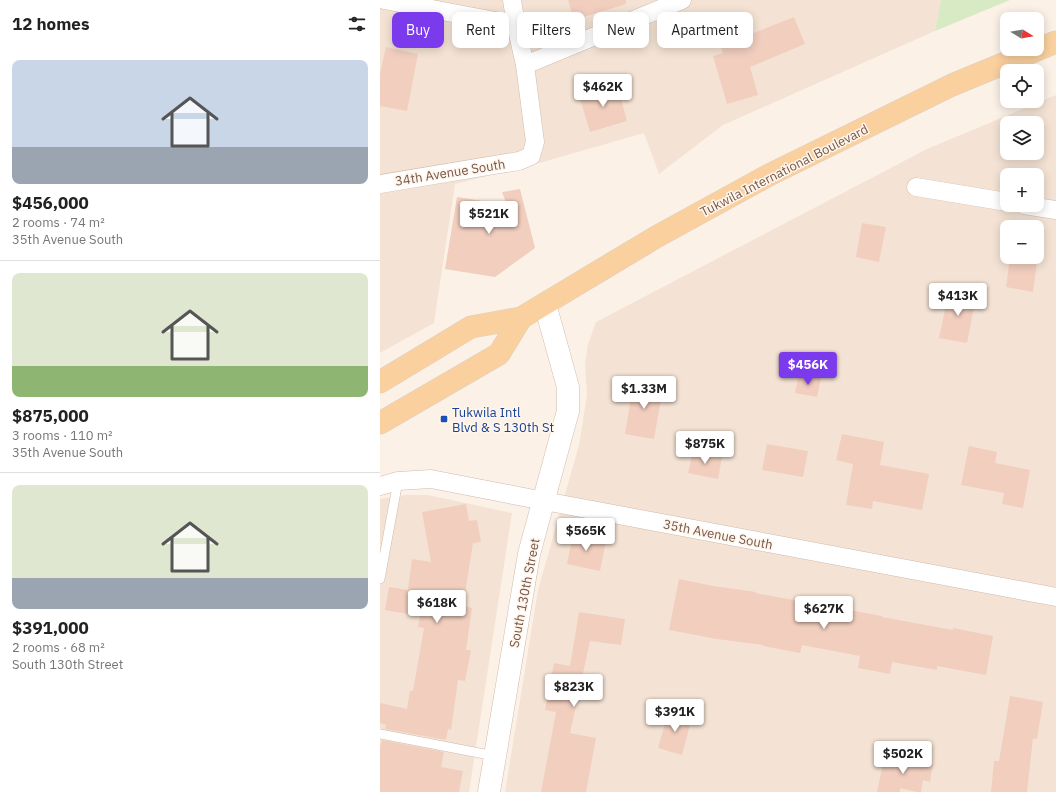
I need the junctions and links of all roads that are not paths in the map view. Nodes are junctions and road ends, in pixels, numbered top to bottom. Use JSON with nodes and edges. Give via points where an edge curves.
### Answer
{"nodes":[{"id":1,"x":384,"y":0,"type":"edge"},
{"id":2,"x":512,"y":0,"type":"edge"},
{"id":3,"x":682,"y":0,"type":"edge"},
{"id":4,"x":516,"y":25,"type":"junction"},
{"id":5,"x":1056,"y":42,"type":"edge"},
{"id":6,"x":525,"y":65,"type":"junction"},
{"id":7,"x":380,"y":184,"type":"edge"},
{"id":8,"x":916,"y":188,"type":"dead end"},
{"id":9,"x":1000,"y":201,"type":"edge"},
{"id":10,"x":1044,"y":208,"type":"edge"},
{"id":11,"x":1056,"y":210,"type":"edge"},
{"id":12,"x":545,"y":304,"type":"junction"},
{"id":13,"x":522,"y":318,"type":"junction"},
{"id":14,"x":380,"y":382,"type":"edge"},
{"id":15,"x":380,"y":423,"type":"edge"},
{"id":16,"x":398,"y":481,"type":"junction"},
{"id":17,"x":380,"y":486,"type":"edge"},
{"id":18,"x":544,"y":501,"type":"junction"},
{"id":19,"x":380,"y":579,"type":"edge"},
{"id":20,"x":1056,"y":597,"type":"edge"},
{"id":21,"x":380,"y":734,"type":"edge"},
{"id":22,"x":495,"y":756,"type":"junction"},
{"id":23,"x":489,"y":792,"type":"edge"}],
"edges":[{"from":1,"to":4,"type":"street"},
{"from":2,"to":4,"type":"street"},
{"from":3,"to":6,"type":"street"},
{"from":4,"to":6,"type":"street"},
{"from":5,"to":12,"type":"main road","name":"Tukwila International Boulevard","via":[[952,85],[769,175],[656,237]]},
{"from":6,"to":7,"type":"street","name":"34th Avenue South","via":[[535,142],[531,156],[519,161]]},
{"from":8,"to":9,"type":"street"},
{"from":10,"to":11,"type":"street"},
{"from":12,"to":13,"type":"main road","name":"Tukwila International Boulevard"},
{"from":12,"to":18,"type":"street","name":"South 130th Street","via":[[568,386],[568,411]]},
{"from":13,"to":14,"type":"main road","name":"Tukwila International Boulevard","via":[[471,327]]},
{"from":13,"to":15,"type":"main road","name":"Tukwila International Boulevard","via":[[499,354]]},
{"from":16,"to":17,"type":"street","name":"35th Avenue South"},
{"from":16,"to":18,"type":"street","name":"35th Avenue South","via":[[431,479]]},
{"from":16,"to":19,"type":"lane"},
{"from":18,"to":20,"type":"street","name":"35th Avenue South"},
{"from":18,"to":22,"type":"street","name":"South 130th Street","via":[[529,554]]},
{"from":21,"to":22,"type":"lane"},
{"from":22,"to":23,"type":"street","name":"South 130th Street"}]}
